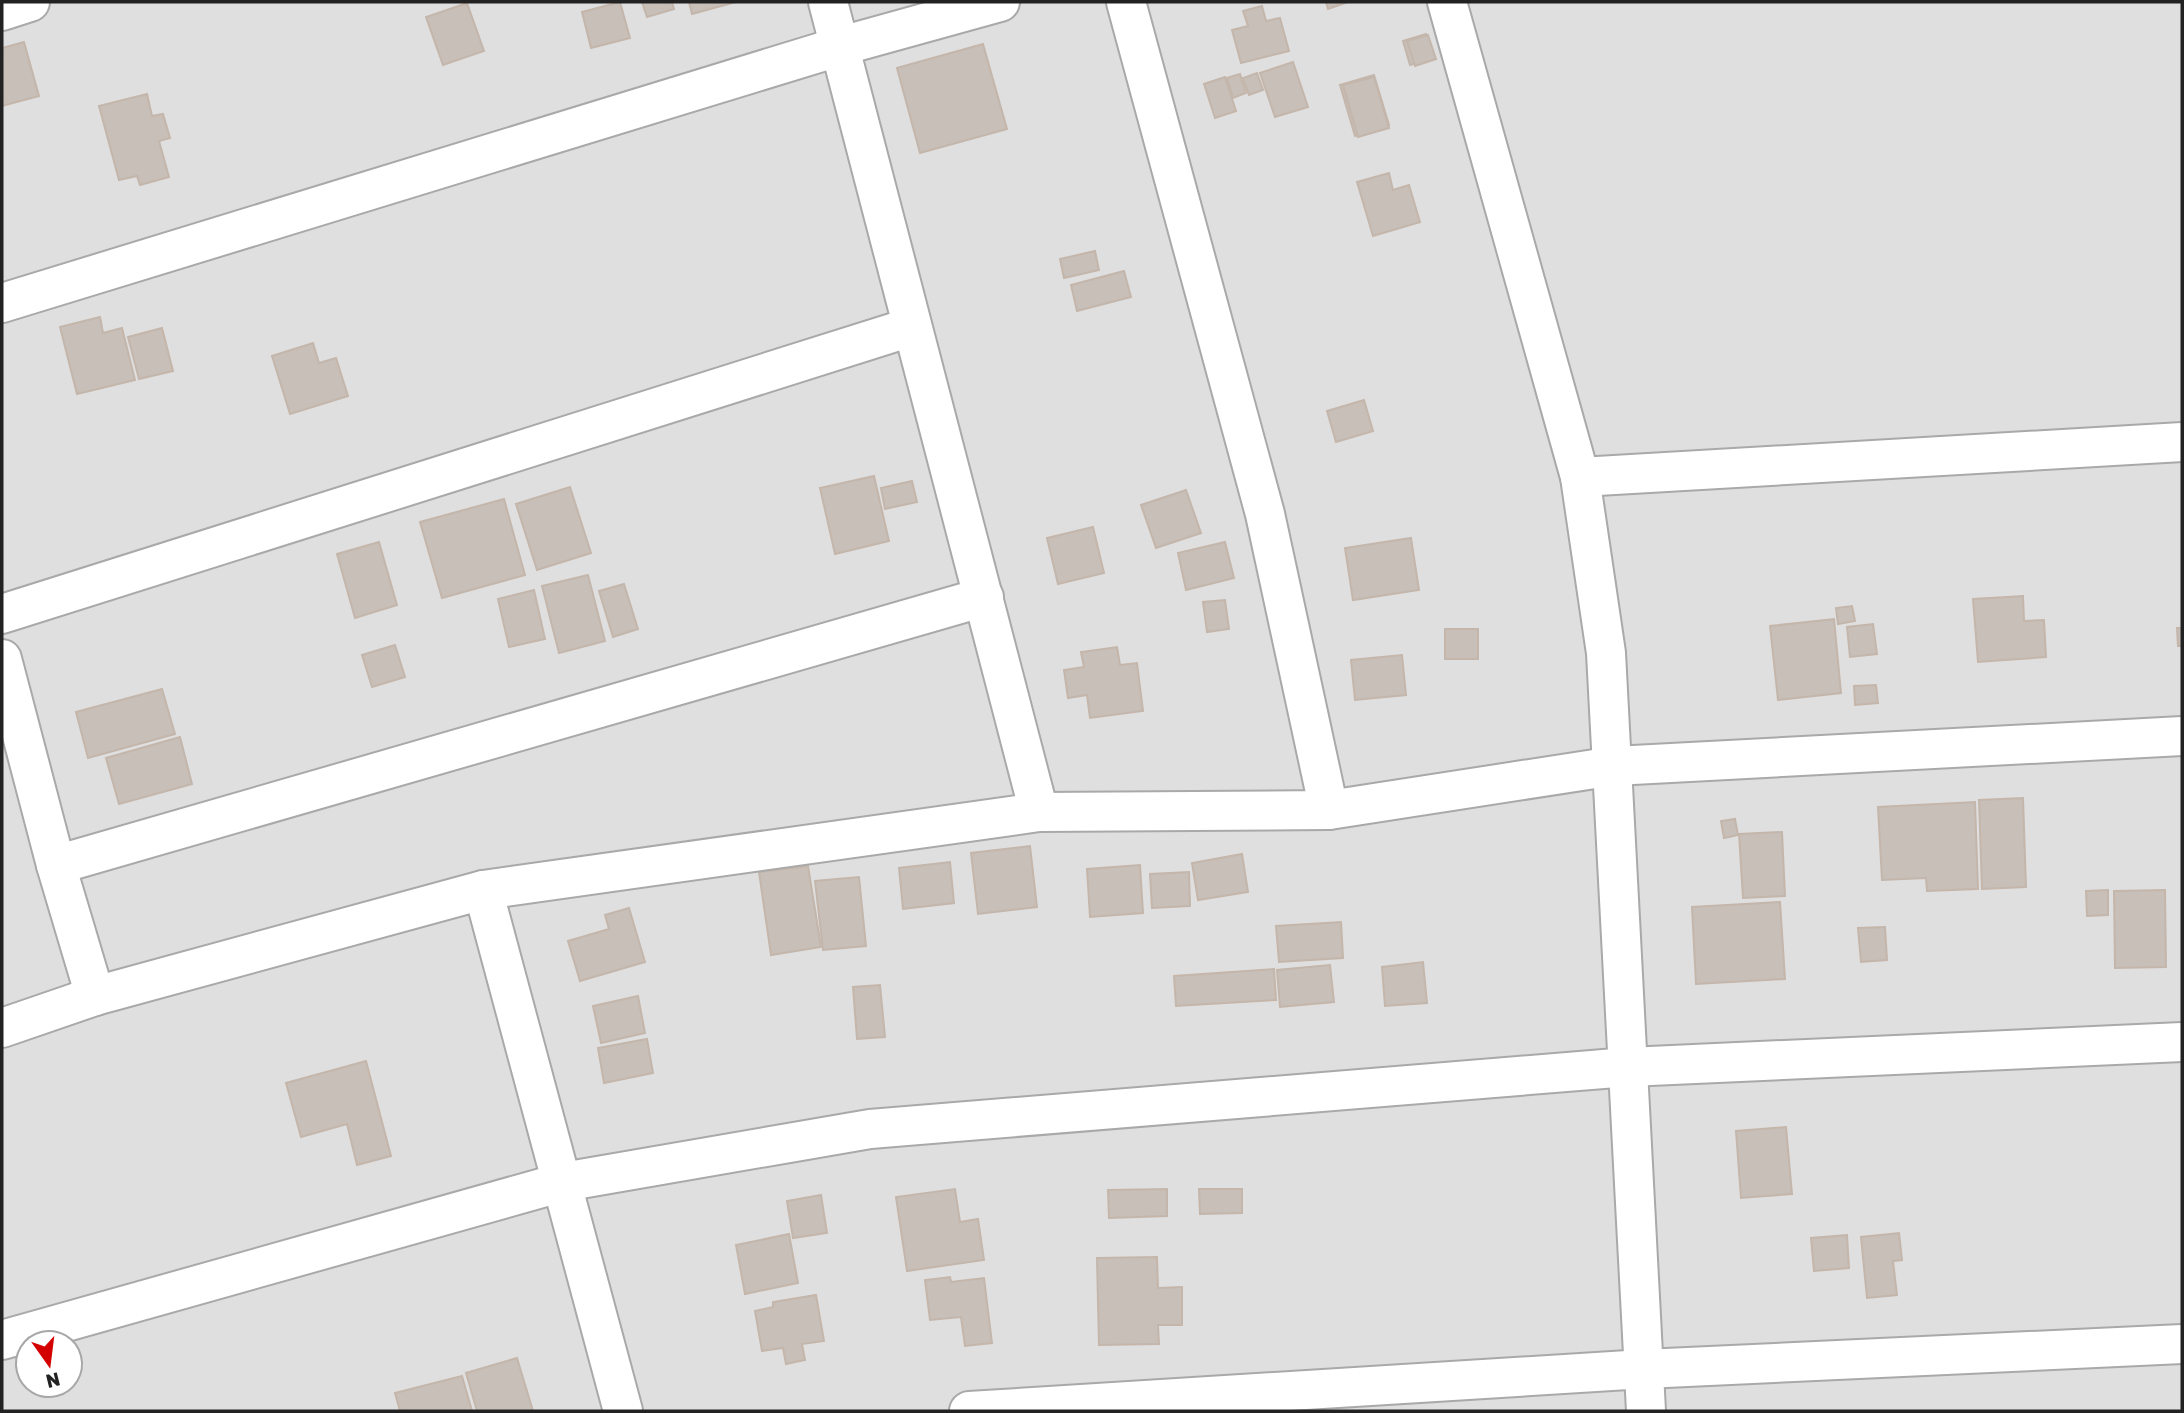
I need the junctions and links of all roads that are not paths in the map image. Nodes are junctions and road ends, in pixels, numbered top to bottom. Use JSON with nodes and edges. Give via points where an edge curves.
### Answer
{"nodes":[{"id":1,"x":30,"y":2,"type":"edge"},
{"id":2,"x":828,"y":2,"type":"edge"},
{"id":3,"x":1000,"y":2,"type":"edge"},
{"id":4,"x":1126,"y":2,"type":"edge"},
{"id":5,"x":1447,"y":2,"type":"edge"},
{"id":6,"x":2,"y":10,"type":"edge"},
{"id":7,"x":841,"y":46,"type":"junction"},
{"id":8,"x":2,"y":303,"type":"edge"},
{"id":9,"x":911,"y":327,"type":"junction"},
{"id":10,"x":2182,"y":442,"type":"edge"},
{"id":11,"x":1580,"y":477,"type":"junction"},
{"id":12,"x":984,"y":597,"type":"junction"},
{"id":13,"x":2,"y":614,"type":"edge"},
{"id":14,"x":2,"y":659,"type":"edge"},
{"id":15,"x":2182,"y":736,"type":"edge"},
{"id":16,"x":1614,"y":766,"type":"junction"},
{"id":17,"x":1329,"y":810,"type":"junction"},
{"id":18,"x":1040,"y":812,"type":"junction"},
{"id":19,"x":56,"y":866,"type":"junction"},
{"id":20,"x":483,"y":890,"type":"junction"},
{"id":21,"x":95,"y":996,"type":"junction"},
{"id":22,"x":2,"y":1028,"type":"edge"},
{"id":23,"x":2182,"y":1042,"type":"edge"},
{"id":24,"x":1628,"y":1067,"type":"junction"},
{"id":25,"x":562,"y":1182,"type":"junction"},
{"id":26,"x":2,"y":1340,"type":"edge"},
{"id":27,"x":2182,"y":1343,"type":"edge"},
{"id":28,"x":1644,"y":1369,"type":"junction"},
{"id":29,"x":622,"y":1411,"type":"edge"},
{"id":30,"x":969,"y":1411,"type":"edge"},
{"id":31,"x":1646,"y":1411,"type":"edge"}],
"edges":[{"from":1,"to":6,"type":"street"},
{"from":2,"to":7,"type":"street"},
{"from":3,"to":7,"type":"street"},
{"from":4,"to":17,"type":"street","via":[[1265,514]]},
{"from":5,"to":11,"type":"street"},
{"from":7,"to":8,"type":"street"},
{"from":7,"to":9,"type":"street"},
{"from":9,"to":12,"type":"street"},
{"from":9,"to":13,"type":"street"},
{"from":10,"to":11,"type":"street"},
{"from":11,"to":16,"type":"street","via":[[1606,653]]},
{"from":12,"to":18,"type":"street"},
{"from":12,"to":19,"type":"street"},
{"from":14,"to":19,"type":"street"},
{"from":15,"to":16,"type":"street"},
{"from":16,"to":17,"type":"street"},
{"from":16,"to":24,"type":"street"},
{"from":17,"to":18,"type":"street"},
{"from":18,"to":20,"type":"street"},
{"from":19,"to":21,"type":"street"},
{"from":20,"to":21,"type":"street"},
{"from":20,"to":25,"type":"street"},
{"from":21,"to":22,"type":"street"},
{"from":23,"to":24,"type":"street"},
{"from":24,"to":25,"type":"street","via":[[870,1129]]},
{"from":24,"to":28,"type":"street"},
{"from":25,"to":26,"type":"street"},
{"from":25,"to":29,"type":"street"},
{"from":27,"to":28,"type":"street"},
{"from":28,"to":30,"type":"street"},
{"from":28,"to":31,"type":"street"}]}
